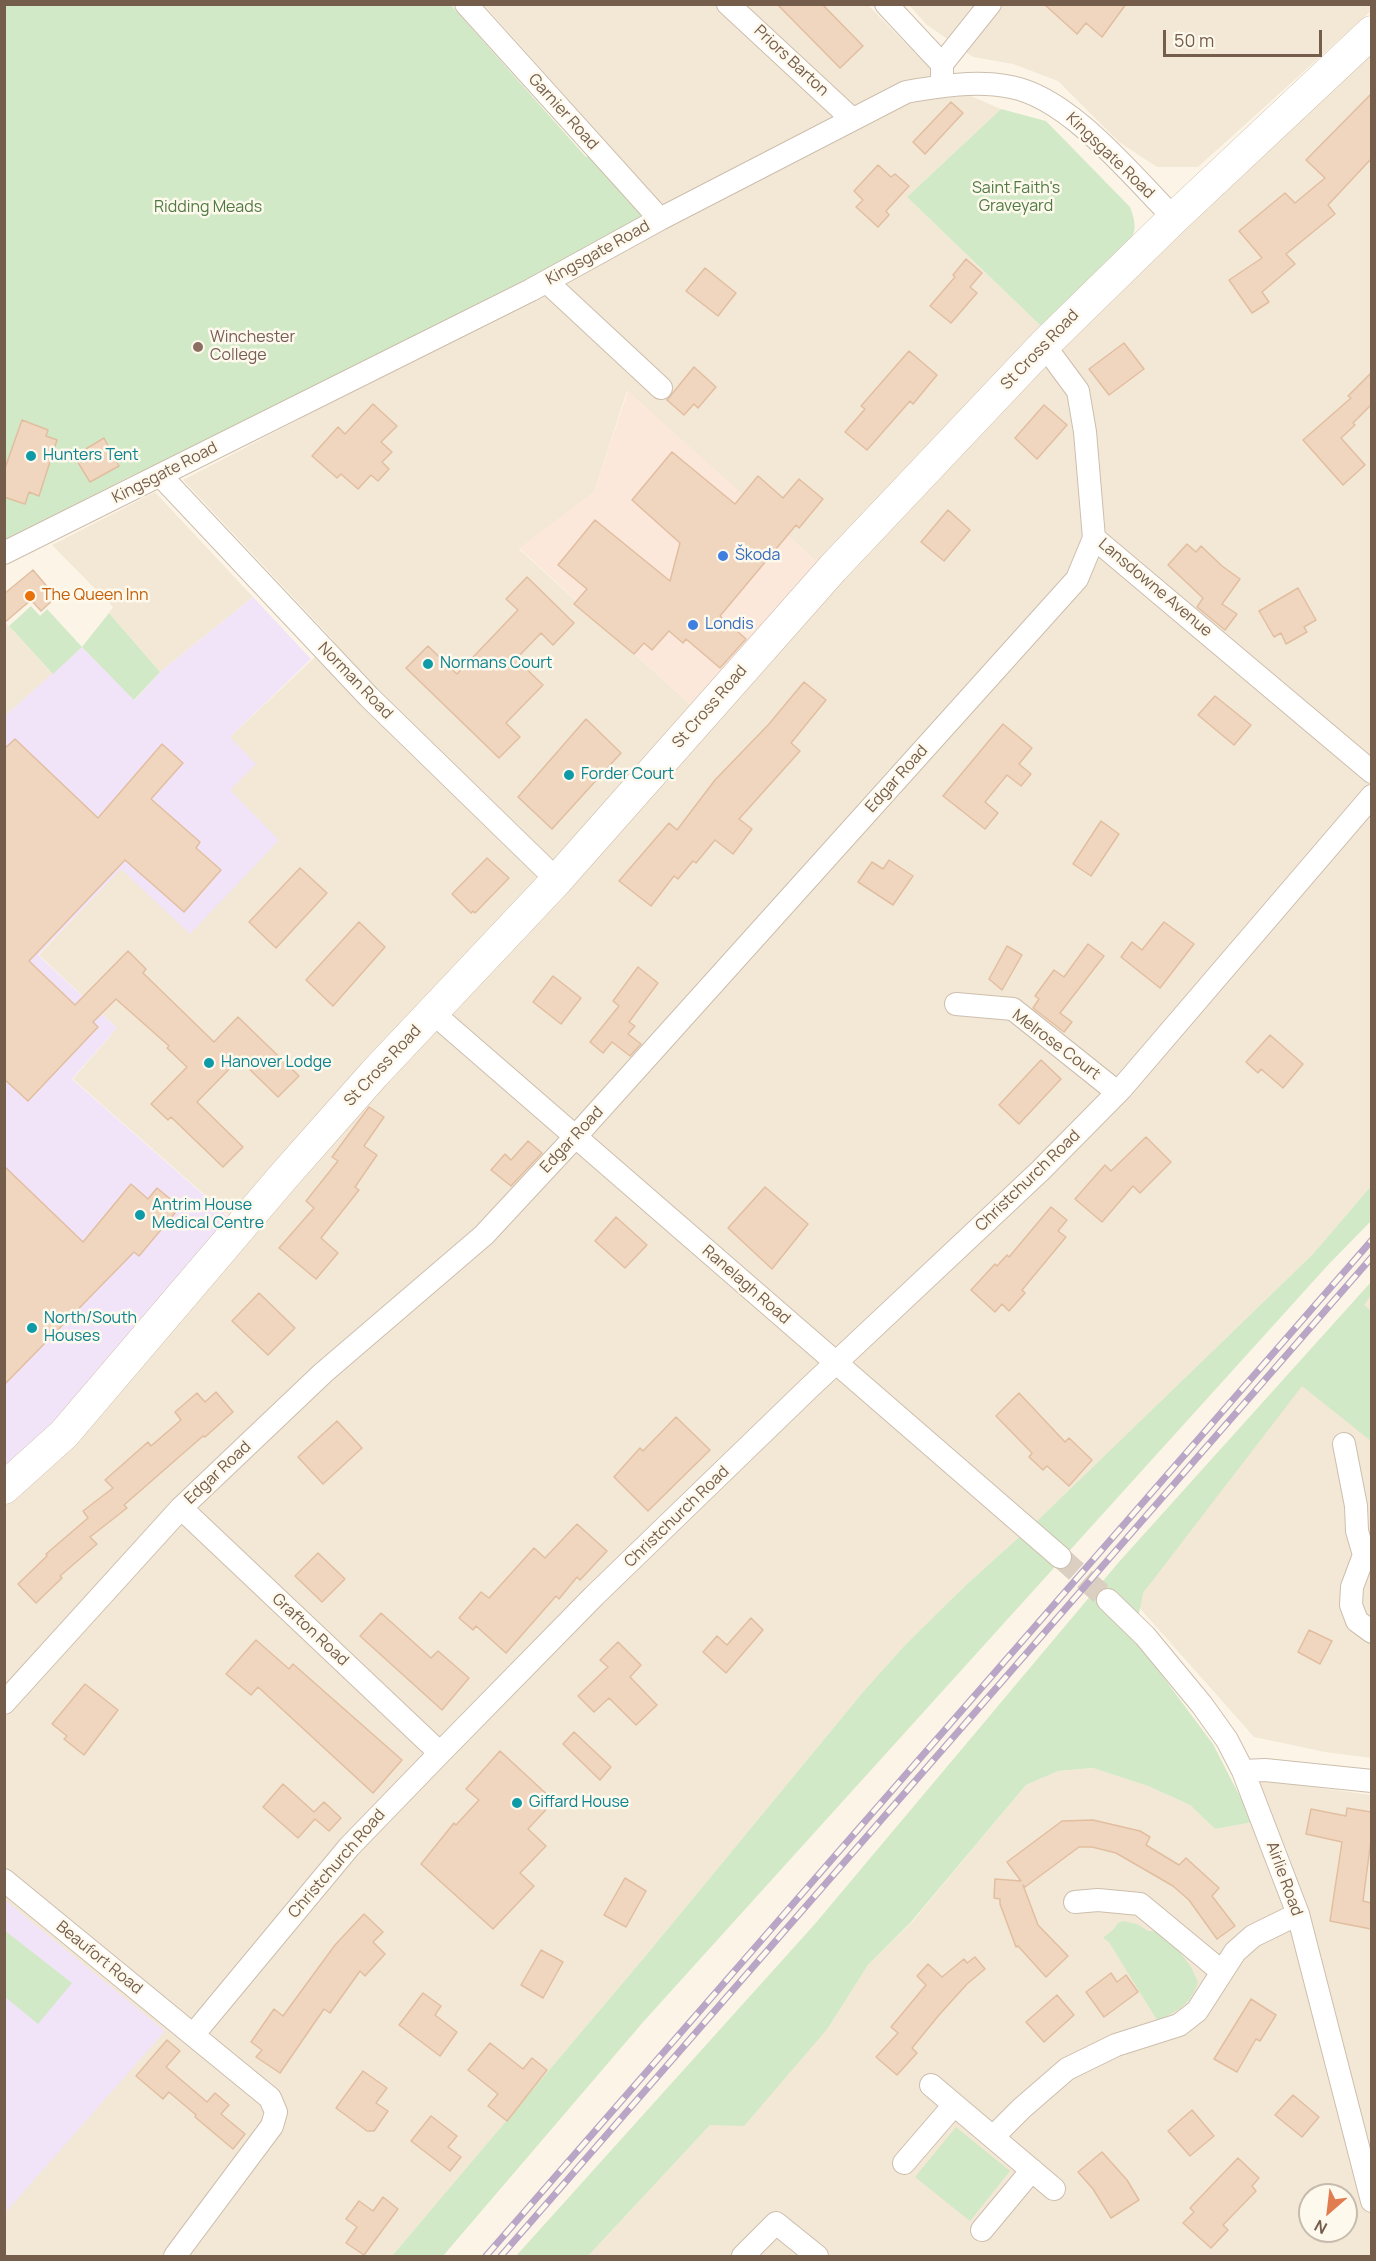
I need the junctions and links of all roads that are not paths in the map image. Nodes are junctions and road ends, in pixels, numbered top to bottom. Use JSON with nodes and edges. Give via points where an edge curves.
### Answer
{"nodes":[{"id":1,"x":466,"y":4,"type":"edge"},
{"id":2,"x":728,"y":4,"type":"edge"},
{"id":3,"x":886,"y":4,"type":"edge"},
{"id":4,"x":990,"y":4,"type":"edge"},
{"id":5,"x":1369,"y":40,"type":"edge"},
{"id":6,"x":942,"y":75,"type":"junction"},
{"id":7,"x":852,"y":119,"type":"junction"},
{"id":8,"x":1174,"y":218,"type":"junction"},
{"id":9,"x":660,"y":219,"type":"junction"},
{"id":10,"x":547,"y":282,"type":"junction"},
{"id":11,"x":1044,"y":345,"type":"junction"},
{"id":12,"x":662,"y":388,"type":"dead end"},
{"id":13,"x":160,"y":475,"type":"junction"},
{"id":14,"x":1094,"y":538,"type":"junction"},
{"id":15,"x":4,"y":554,"type":"edge"},
{"id":16,"x":1371,"y":772,"type":"edge"},
{"id":17,"x":1371,"y":796,"type":"edge"},
{"id":18,"x":557,"y":880,"type":"junction"},
{"id":19,"x":956,"y":1004,"type":"dead end"},
{"id":20,"x":433,"y":1013,"type":"junction"},
{"id":21,"x":1117,"y":1092,"type":"junction"},
{"id":22,"x":576,"y":1136,"type":"junction"},
{"id":23,"x":835,"y":1364,"type":"junction"},
{"id":24,"x":1344,"y":1444,"type":"dead end"},
{"id":25,"x":4,"y":1488,"type":"edge"},
{"id":26,"x":181,"y":1508,"type":"junction"},
{"id":27,"x":1060,"y":1557,"type":"tunnel mouth"},
{"id":28,"x":1108,"y":1600,"type":"tunnel mouth"},
{"id":29,"x":1371,"y":1632,"type":"edge"},
{"id":30,"x":4,"y":1703,"type":"edge"},
{"id":31,"x":440,"y":1753,"type":"junction"},
{"id":32,"x":1243,"y":1771,"type":"junction"},
{"id":33,"x":1371,"y":1781,"type":"edge"},
{"id":34,"x":4,"y":1880,"type":"edge"},
{"id":35,"x":1075,"y":1902,"type":"dead end"},
{"id":36,"x":1298,"y":1914,"type":"junction"},
{"id":37,"x":1221,"y":1971,"type":"junction"},
{"id":38,"x":193,"y":2035,"type":"junction"},
{"id":39,"x":931,"y":2085,"type":"dead end"},
{"id":40,"x":954,"y":2104,"type":"junction"},
{"id":41,"x":993,"y":2138,"type":"junction"},
{"id":42,"x":903,"y":2163,"type":"dead end"},
{"id":43,"x":1032,"y":2170,"type":"junction"},
{"id":44,"x":1054,"y":2189,"type":"dead end"},
{"id":45,"x":1371,"y":2201,"type":"edge"},
{"id":46,"x":982,"y":2230,"type":"dead end"},
{"id":47,"x":175,"y":2256,"type":"edge"},
{"id":48,"x":743,"y":2256,"type":"edge"},
{"id":49,"x":817,"y":2256,"type":"edge"}],
"edges":[{"from":1,"to":9,"type":"street","name":"Garnier Road"},
{"from":2,"to":7,"type":"street","name":"Priors Barton"},
{"from":3,"to":6,"type":"street"},
{"from":4,"to":6,"type":"street"},
{"from":5,"to":8,"type":"main road","name":"St Cross Road"},
{"from":6,"to":7,"type":"street","name":"Kingsgate Road"},
{"from":6,"to":8,"type":"street","name":"Kingsgate Road","via":[[1013,87],[1072,116]]},
{"from":7,"to":9,"type":"street","name":"Kingsgate Road"},
{"from":8,"to":11,"type":"main road","name":"St Cross Road"},
{"from":9,"to":10,"type":"street","name":"Kingsgate Road"},
{"from":10,"to":12,"type":"street"},
{"from":10,"to":13,"type":"street","name":"Kingsgate Road"},
{"from":11,"to":14,"type":"street","name":"Lansdowne Avenue","via":[[1078,391]]},
{"from":11,"to":18,"type":"main road","name":"St Cross Road","via":[[833,568]]},
{"from":13,"to":15,"type":"street","name":"Kingsgate Road"},
{"from":13,"to":18,"type":"street","name":"Norman Road","via":[[369,697]]},
{"from":14,"to":16,"type":"street","name":"Lansdowne Avenue"},
{"from":14,"to":22,"type":"street","name":"Edgar Road","via":[[1077,579]]},
{"from":17,"to":21,"type":"street","name":"Christchurch Road"},
{"from":18,"to":20,"type":"main road","name":"St Cross Road"},
{"from":19,"to":21,"type":"street","name":"Melrose Court","via":[[1013,1009]]},
{"from":20,"to":22,"type":"street","name":"Ranelagh Road"},
{"from":20,"to":25,"type":"main road","name":"St Cross Road","via":[[239,1227],[64,1434]]},
{"from":21,"to":23,"type":"street","name":"Christchurch Road","via":[[1040,1171]]},
{"from":22,"to":23,"type":"street","name":"Ranelagh Road"},
{"from":22,"to":26,"type":"street","name":"Edgar Road","via":[[484,1235],[323,1373]]},
{"from":23,"to":27,"type":"street","name":"Ranelagh Road"},
{"from":23,"to":31,"type":"street","name":"Christchurch Road","via":[[594,1596]]},
{"from":24,"to":29,"type":"street","via":[[1364,1555],[1352,1587],[1351,1605],[1357,1621]]},
{"from":26,"to":30,"type":"street","name":"Edgar Road"},
{"from":26,"to":31,"type":"street","name":"Grafton Road"},
{"from":28,"to":32,"type":"street","name":"Airlie Road","via":[[1145,1636],[1202,1705]]},
{"from":31,"to":38,"type":"street","name":"Christchurch Road","via":[[349,1847]]},
{"from":32,"to":33,"type":"street"},
{"from":32,"to":36,"type":"street","name":"Airlie Road"},
{"from":34,"to":38,"type":"street","name":"Beaufort Road"},
{"from":35,"to":37,"type":"street","via":[[1140,1904]]},
{"from":36,"to":37,"type":"street","via":[[1253,1936]]},
{"from":36,"to":45,"type":"street","name":"Airlie Road"},
{"from":37,"to":41,"type":"street","via":[[1197,2011],[1179,2025],[1116,2045],[1067,2069]]},
{"from":38,"to":47,"type":"street","via":[[270,2098],[276,2112],[272,2126]]},
{"from":39,"to":40,"type":"street"},
{"from":40,"to":41,"type":"street"},
{"from":40,"to":42,"type":"street"},
{"from":41,"to":43,"type":"street"},
{"from":43,"to":44,"type":"street"},
{"from":43,"to":46,"type":"street"},
{"from":48,"to":49,"type":"street","via":[[776,2223]]}]}
